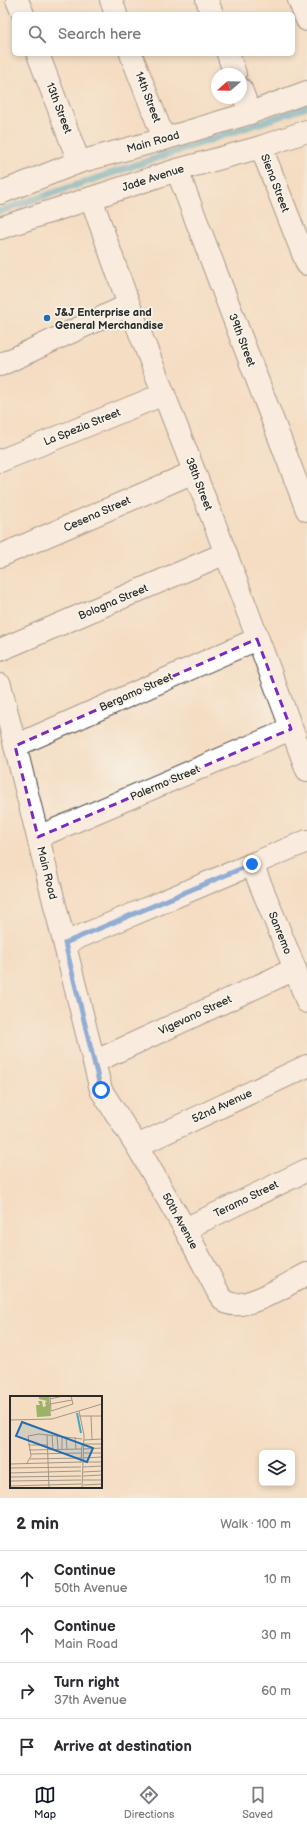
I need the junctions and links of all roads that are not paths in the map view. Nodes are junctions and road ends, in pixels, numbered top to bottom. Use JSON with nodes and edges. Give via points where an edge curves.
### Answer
{"nodes":[{"id":1,"x":17,"y":0,"type":"edge"},
{"id":2,"x":111,"y":0,"type":"edge"},
{"id":3,"x":207,"y":0,"type":"edge"},
{"id":4,"x":299,"y":0,"type":"edge"},
{"id":5,"x":22,"y":12,"type":"edge"},
{"id":6,"x":115,"y":12,"type":"edge"},
{"id":7,"x":211,"y":12,"type":"edge"},
{"id":8,"x":307,"y":20,"type":"edge"},
{"id":9,"x":39,"y":56,"type":"edge"},
{"id":10,"x":133,"y":56,"type":"edge"},
{"id":11,"x":229,"y":56,"type":"edge"},
{"id":12,"x":233,"y":68,"type":"edge"},
{"id":13,"x":307,"y":92,"type":"edge"},
{"id":14,"x":247,"y":104,"type":"edge"},
{"id":15,"x":250,"y":112,"type":"junction"},
{"id":16,"x":307,"y":131,"type":"edge"},
{"id":17,"x":164,"y":139,"type":"junction"},
{"id":18,"x":261,"y":147,"type":"junction"},
{"id":19,"x":80,"y":162,"type":"junction"},
{"id":20,"x":177,"y":170,"type":"junction"},
{"id":21,"x":0,"y":193,"type":"edge"},
{"id":22,"x":91,"y":198,"type":"junction"},
{"id":23,"x":0,"y":228,"type":"edge"},
{"id":24,"x":307,"y":264,"type":"edge"},
{"id":25,"x":129,"y":305,"type":"junction"},
{"id":26,"x":0,"y":365,"type":"edge"},
{"id":27,"x":164,"y":394,"type":"junction"},
{"id":28,"x":0,"y":461,"type":"edge"},
{"id":29,"x":194,"y":472,"type":"junction"},
{"id":30,"x":307,"y":510,"type":"edge"},
{"id":31,"x":226,"y":553,"type":"junction"},
{"id":32,"x":0,"y":556,"type":"edge"},
{"id":33,"x":257,"y":639,"type":"junction"},
{"id":34,"x":0,"y":650,"type":"edge"},
{"id":35,"x":0,"y":685,"type":"edge"},
{"id":36,"x":291,"y":729,"type":"junction"},
{"id":37,"x":15,"y":746,"type":"junction"},
{"id":38,"x":307,"y":770,"type":"edge"},
{"id":39,"x":38,"y":837,"type":"junction"},
{"id":40,"x":307,"y":841,"type":"edge"},
{"id":41,"x":252,"y":864,"type":"junction"},
{"id":42,"x":65,"y":943,"type":"junction"},
{"id":43,"x":295,"y":969,"type":"junction"},
{"id":44,"x":307,"y":1002,"type":"edge"},
{"id":45,"x":94,"y":1062,"type":"junction"},
{"id":46,"x":307,"y":1066,"type":"edge"},
{"id":47,"x":137,"y":1146,"type":"junction"},
{"id":48,"x":307,"y":1170,"type":"edge"},
{"id":49,"x":185,"y":1228,"type":"junction"},
{"id":50,"x":307,"y":1274,"type":"edge"}],
"edges":[{"from":1,"to":5,"type":"street"},
{"from":2,"to":6,"type":"street"},
{"from":3,"to":7,"type":"street"},
{"from":4,"to":8,"type":"street"},
{"from":9,"to":19,"type":"street","name":"13th Street"},
{"from":10,"to":17,"type":"street","name":"14th Street"},
{"from":11,"to":12,"type":"street"},
{"from":13,"to":15,"type":"street","name":"Main Road"},
{"from":14,"to":15,"type":"street"},
{"from":15,"to":17,"type":"street","name":"Main Road"},
{"from":16,"to":18,"type":"street","name":"Jade Avenue"},
{"from":17,"to":19,"type":"street","name":"Main Road"},
{"from":18,"to":20,"type":"street","name":"Jade Avenue"},
{"from":18,"to":24,"type":"street","name":"Siena Street"},
{"from":19,"to":21,"type":"street","name":"Main Road"},
{"from":20,"to":22,"type":"street","name":"Jade Avenue"},
{"from":20,"to":30,"type":"street","name":"39th Street"},
{"from":22,"to":23,"type":"street","name":"Jade Avenue"},
{"from":22,"to":25,"type":"street","name":"38th Street"},
{"from":25,"to":26,"type":"street"},
{"from":25,"to":27,"type":"street","name":"38th Street"},
{"from":27,"to":28,"type":"street","name":"La Spezia Street"},
{"from":27,"to":29,"type":"street","name":"38th Street"},
{"from":29,"to":31,"type":"street","name":"38th Street"},
{"from":29,"to":32,"type":"street","name":"Cesena Street"},
{"from":31,"to":33,"type":"street","name":"38th Street"},
{"from":31,"to":34,"type":"street","name":"Bologna Street"},
{"from":33,"to":36,"type":"street","name":"38th Street"},
{"from":33,"to":37,"type":"street","name":"Bergamo Street"},
{"from":35,"to":37,"type":"street","name":"Main Road"},
{"from":36,"to":38,"type":"street","name":"38th Street"},
{"from":36,"to":39,"type":"street","name":"Palermo Street"},
{"from":37,"to":39,"type":"street","name":"Main Road"},
{"from":39,"to":42,"type":"street","name":"Main Road"},
{"from":40,"to":41,"type":"street"},
{"from":41,"to":42,"type":"street"},
{"from":41,"to":43,"type":"street","name":"Sanremo"},
{"from":42,"to":45,"type":"street","name":"Main Road"},
{"from":43,"to":44,"type":"street","name":"Sanremo"},
{"from":43,"to":45,"type":"street","name":"Vigevano Street"},
{"from":45,"to":47,"type":"street","name":"50th Avenue","via":[[101,1090]]},
{"from":46,"to":47,"type":"street","name":"52nd Avenue"},
{"from":47,"to":49,"type":"street","name":"50th Avenue"},
{"from":48,"to":49,"type":"street","name":"Teramo Street"},
{"from":49,"to":50,"type":"street","name":"50th Avenue","via":[[219,1294],[228,1303],[254,1301]]}]}
